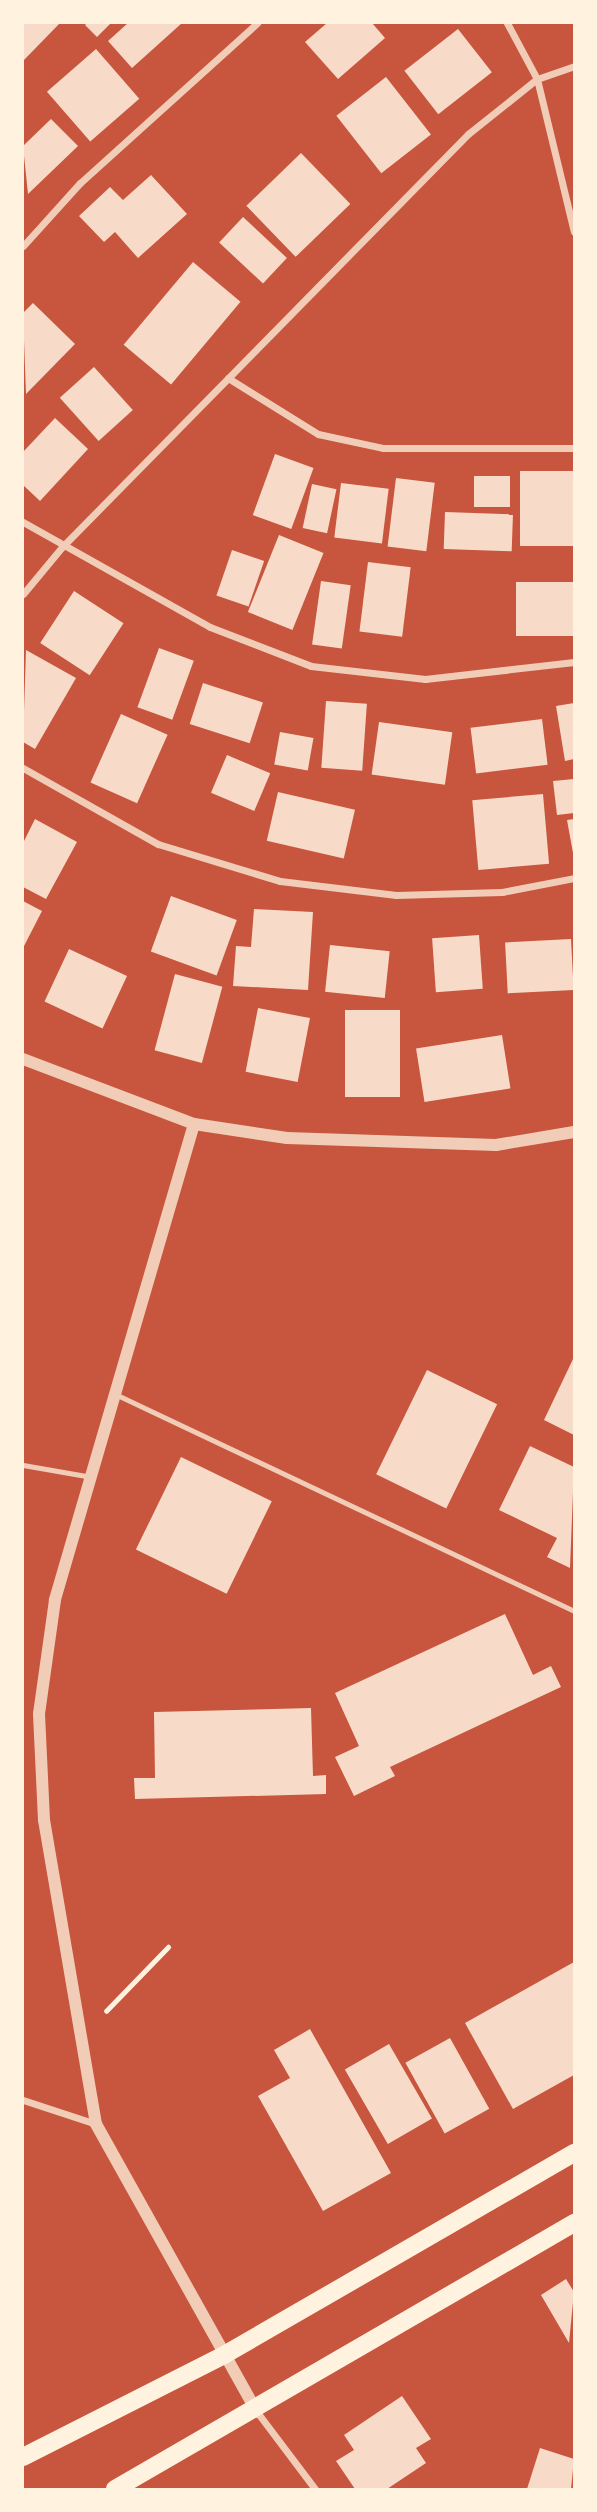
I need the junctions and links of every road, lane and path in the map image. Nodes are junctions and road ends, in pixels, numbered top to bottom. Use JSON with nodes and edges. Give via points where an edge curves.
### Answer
{"nodes":[{"id":1,"x":257,"y":23,"type":"edge"},
{"id":2,"x":508,"y":23,"type":"edge"},
{"id":3,"x":574,"y":66,"type":"edge"},
{"id":4,"x":537,"y":79,"type":"junction"},
{"id":5,"x":574,"y":232,"type":"edge"},
{"id":6,"x":23,"y":246,"type":"edge"},
{"id":7,"x":228,"y":378,"type":"junction"},
{"id":8,"x":574,"y":448,"type":"edge"},
{"id":9,"x":23,"y":522,"type":"edge"},
{"id":10,"x":62,"y":547,"type":"junction"},
{"id":11,"x":23,"y":594,"type":"edge"},
{"id":12,"x":574,"y":662,"type":"edge"},
{"id":13,"x":23,"y":768,"type":"edge"},
{"id":14,"x":574,"y":878,"type":"edge"},
{"id":15,"x":23,"y":1059,"type":"edge"},
{"id":16,"x":194,"y":1124,"type":"junction"},
{"id":17,"x":574,"y":1132,"type":"edge"},
{"id":18,"x":112,"y":1392,"type":"junction"},
{"id":19,"x":23,"y":1465,"type":"edge"},
{"id":20,"x":86,"y":1476,"type":"junction"},
{"id":21,"x":574,"y":1611,"type":"edge"},
{"id":22,"x":168,"y":1947,"type":"dead end"},
{"id":23,"x":105,"y":2011,"type":"dead end"},
{"id":24,"x":23,"y":2100,"type":"edge"},
{"id":25,"x":96,"y":2124,"type":"junction"},
{"id":26,"x":574,"y":2153,"type":"edge"},
{"id":27,"x":574,"y":2223,"type":"edge"},
{"id":28,"x":224,"y":2355,"type":"junction"},
{"id":29,"x":257,"y":2412,"type":"junction"},
{"id":30,"x":23,"y":2457,"type":"edge"},
{"id":31,"x":116,"y":2489,"type":"edge"},
{"id":32,"x":314,"y":2489,"type":"edge"}],
"edges":[{"from":1,"to":6,"type":"street","via":[[80,183]]},
{"from":2,"to":4,"type":"street"},
{"from":3,"to":4,"type":"street"},
{"from":4,"to":5,"type":"street"},
{"from":4,"to":7,"type":"street","via":[[468,134]]},
{"from":7,"to":8,"type":"street","via":[[318,434],[370,445]]},
{"from":7,"to":10,"type":"street"},
{"from":9,"to":10,"type":"street"},
{"from":10,"to":11,"type":"street"},
{"from":10,"to":12,"type":"street","via":[[210,626],[312,666],[425,679]]},
{"from":13,"to":14,"type":"street","via":[[158,844],[280,881],[396,895],[502,892]]},
{"from":15,"to":16,"type":"street"},
{"from":16,"to":17,"type":"street","via":[[287,1138],[496,1145]]},
{"from":16,"to":18,"type":"street"},
{"from":18,"to":20,"type":"street"},
{"from":18,"to":21,"type":"lane"},
{"from":19,"to":20,"type":"lane"},
{"from":20,"to":25,"type":"street","via":[[55,1600],[39,1714],[58,1925]]},
{"from":22,"to":23,"type":"path"},
{"from":24,"to":25,"type":"street"},
{"from":25,"to":28,"type":"street"},
{"from":26,"to":28,"type":"main road"},
{"from":27,"to":29,"type":"main road"},
{"from":28,"to":29,"type":"street"},
{"from":28,"to":30,"type":"main road"},
{"from":29,"to":31,"type":"main road"},
{"from":29,"to":32,"type":"street"}]}
